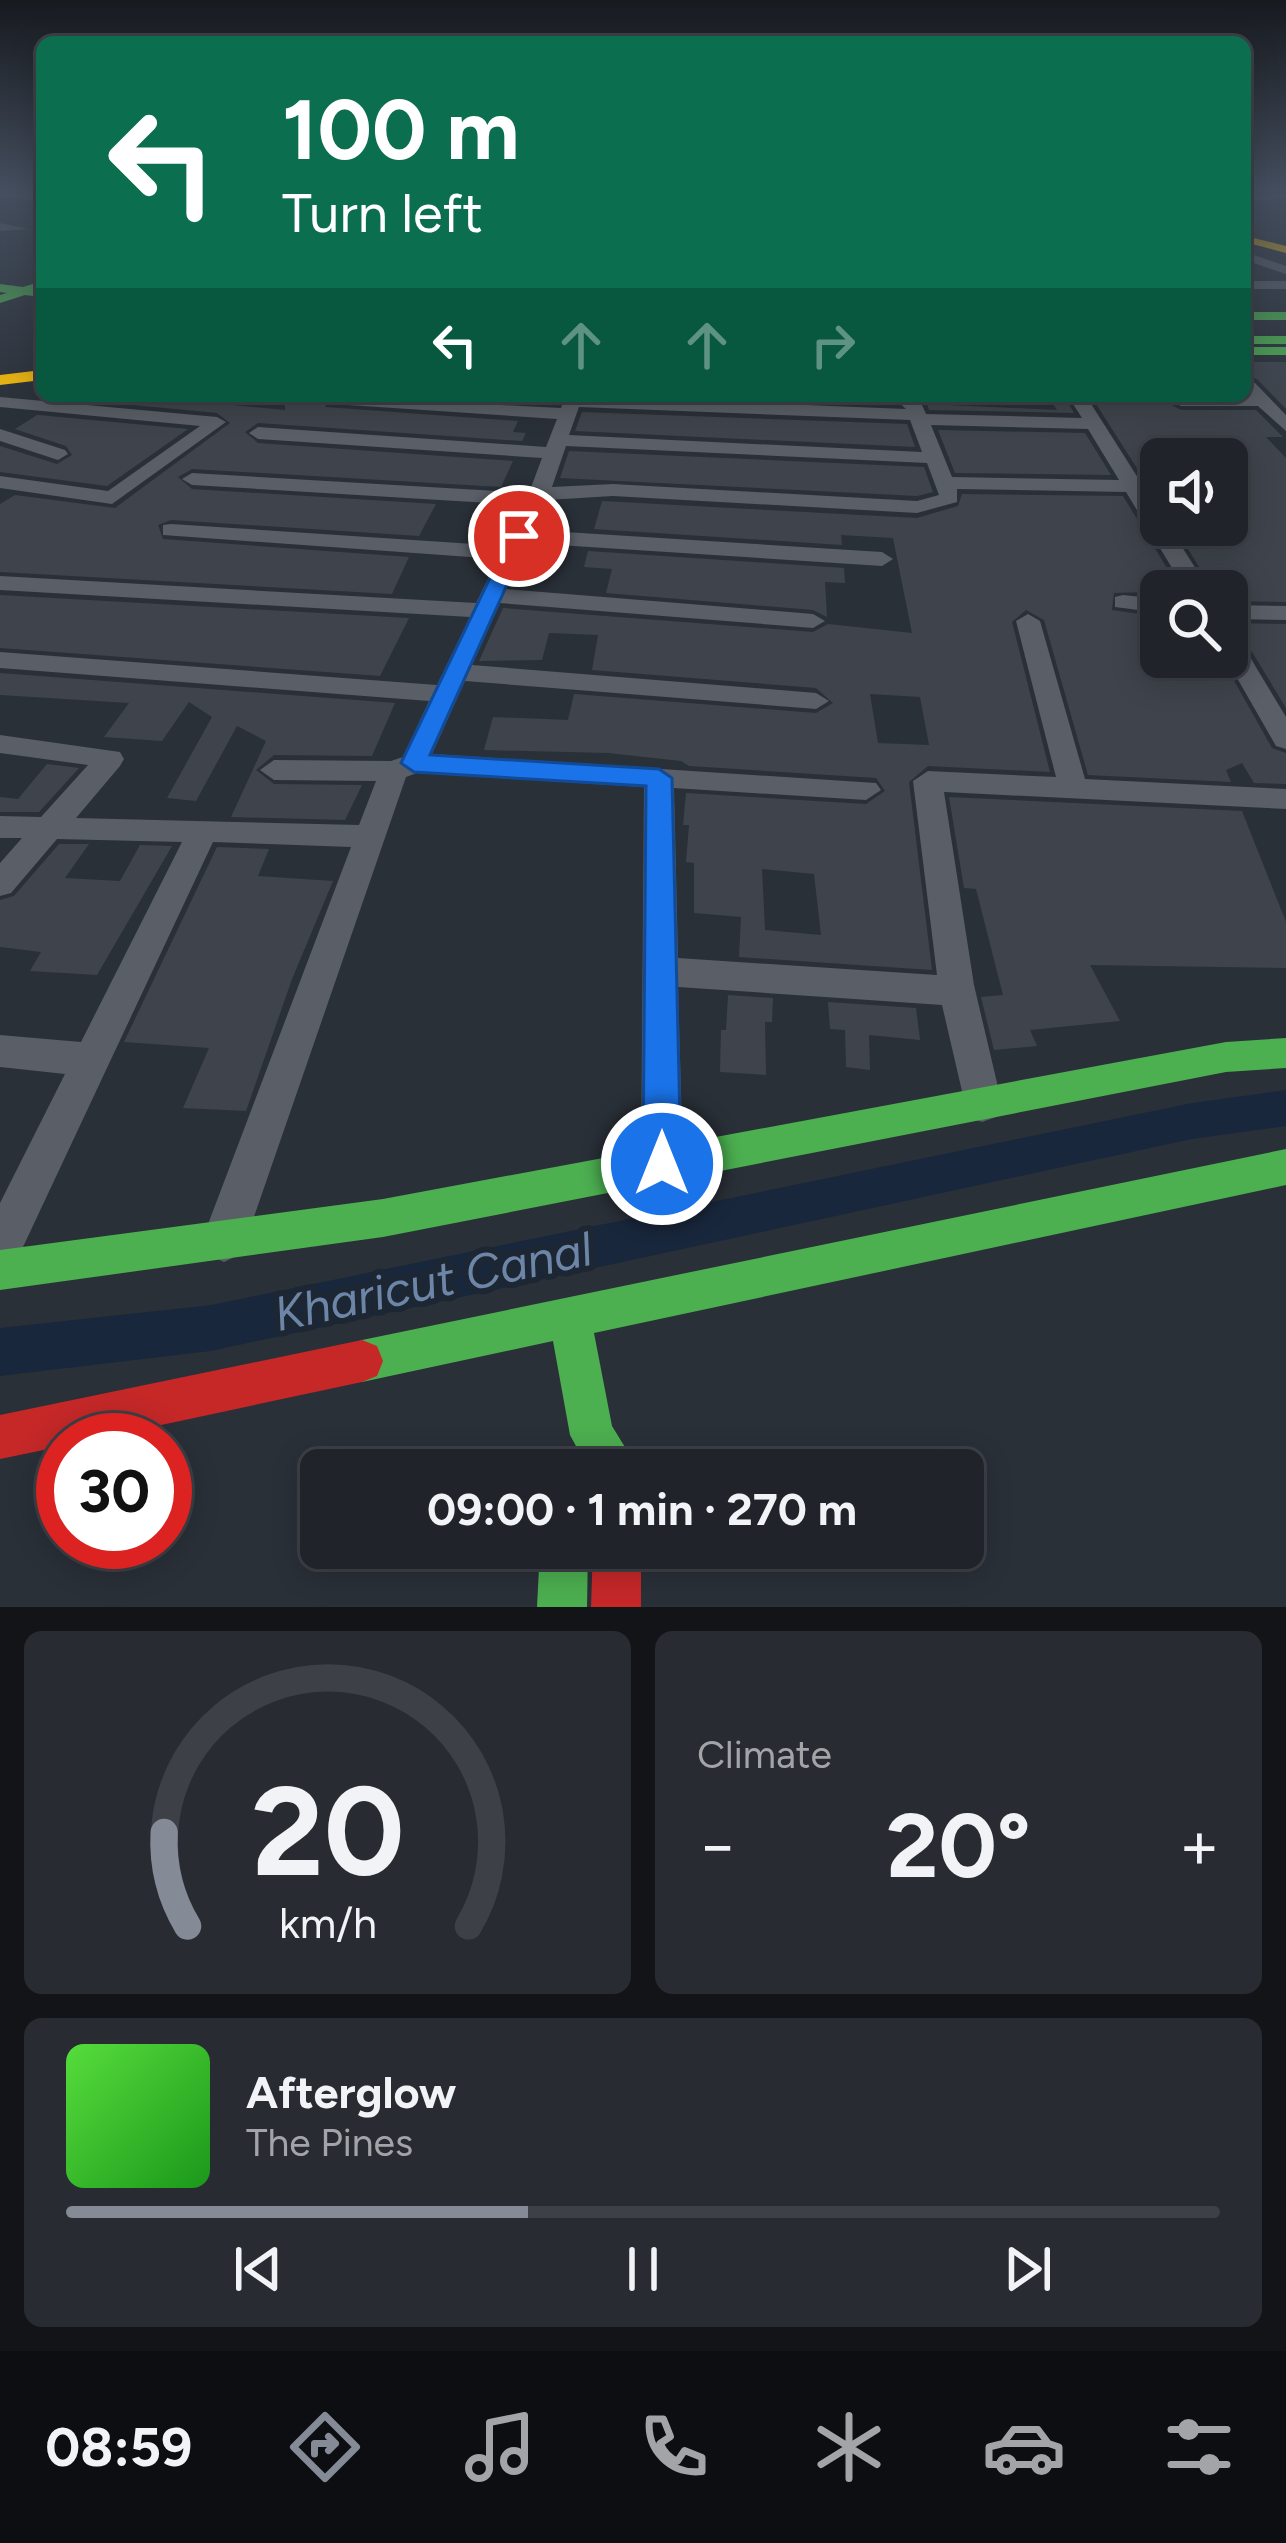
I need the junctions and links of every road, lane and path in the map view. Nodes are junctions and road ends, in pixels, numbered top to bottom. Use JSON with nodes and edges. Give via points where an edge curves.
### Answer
{"nodes":[{"id":1,"x":0,"y":269,"type":"edge"},
{"id":2,"x":1251,"y":285,"type":"edge"},
{"id":3,"x":1286,"y":285,"type":"edge"},
{"id":4,"x":23,"y":291,"type":"edge"},
{"id":5,"x":1251,"y":319,"type":"edge"},
{"id":6,"x":1286,"y":319,"type":"edge"},
{"id":7,"x":1251,"y":340,"type":"edge"},
{"id":8,"x":1286,"y":340,"type":"edge"},
{"id":9,"x":1251,"y":351,"type":"edge"},
{"id":10,"x":1286,"y":351,"type":"edge"},
{"id":11,"x":36,"y":373,"type":"edge"},
{"id":12,"x":0,"y":376,"type":"edge"},
{"id":13,"x":1251,"y":389,"type":"edge"},
{"id":14,"x":0,"y":401,"type":"edge"},
{"id":15,"x":476,"y":402,"type":"edge"},
{"id":16,"x":912,"y":402,"type":"edge"},
{"id":17,"x":1081,"y":402,"type":"edge"},
{"id":18,"x":1188,"y":402,"type":"edge"},
{"id":19,"x":28,"y":403,"type":"junction"},
{"id":20,"x":571,"y":404,"type":"edge"},
{"id":21,"x":1278,"y":414,"type":"edge"},
{"id":22,"x":918,"y":417,"type":"junction"},
{"id":23,"x":0,"y":419,"type":"edge"},
{"id":24,"x":1094,"y":424,"type":"junction"},
{"id":25,"x":258,"y":434,"type":"dead end"},
{"id":26,"x":0,"y":435,"type":"edge"},
{"id":27,"x":556,"y":446,"type":"junction"},
{"id":28,"x":58,"y":454,"type":"dead end"},
{"id":29,"x":934,"y":458,"type":"junction"},
{"id":30,"x":192,"y":479,"type":"dead end"},
{"id":31,"x":0,"y":482,"type":"edge"},
{"id":32,"x":944,"y":483,"type":"junction"},
{"id":33,"x":1133,"y":486,"type":"junction"},
{"id":34,"x":537,"y":497,"type":"junction"},
{"id":35,"x":171,"y":530,"type":"dead end"},
{"id":36,"x":515,"y":545,"type":"junction"},
{"id":37,"x":882,"y":559,"type":"dead end"},
{"id":38,"x":1185,"y":570,"type":"edge"},
{"id":39,"x":0,"y":583,"type":"edge"},
{"id":40,"x":1123,"y":602,"type":"dead end"},
{"id":41,"x":488,"y":603,"type":"junction"},
{"id":42,"x":1140,"y":604,"type":"edge"},
{"id":43,"x":1248,"y":612,"type":"edge"},
{"id":44,"x":1286,"y":613,"type":"edge"},
{"id":45,"x":813,"y":621,"type":"dead end"},
{"id":46,"x":1028,"y":621,"type":"dead end"},
{"id":47,"x":0,"y":660,"type":"edge"},
{"id":48,"x":1248,"y":675,"type":"edge"},
{"id":49,"x":451,"y":683,"type":"junction"},
{"id":50,"x":816,"y":700,"type":"dead end"},
{"id":51,"x":1286,"y":740,"type":"edge"},
{"id":52,"x":0,"y":745,"type":"edge"},
{"id":53,"x":404,"y":767,"type":"junction"},
{"id":54,"x":274,"y":770,"type":"dead end"},
{"id":55,"x":659,"y":778,"type":"junction"},
{"id":56,"x":1073,"y":788,"type":"junction"},
{"id":57,"x":866,"y":790,"type":"dead end"},
{"id":58,"x":1286,"y":799,"type":"edge"},
{"id":59,"x":0,"y":827,"type":"edge"},
{"id":60,"x":46,"y":830,"type":"junction"},
{"id":61,"x":203,"y":831,"type":"junction"},
{"id":62,"x":370,"y":837,"type":"junction"},
{"id":63,"x":0,"y":884,"type":"edge"},
{"id":64,"x":661,"y":971,"type":"junction"},
{"id":65,"x":958,"y":991,"type":"junction"},
{"id":66,"x":0,"y":1051,"type":"edge"},
{"id":67,"x":1286,"y":1053,"type":"edge"},
{"id":68,"x":91,"y":1060,"type":"junction"},
{"id":69,"x":982,"y":1103,"type":"junction"},
{"id":70,"x":662,"y":1164,"type":"junction"},
{"id":71,"x":1286,"y":1167,"type":"edge"},
{"id":72,"x":224,"y":1240,"type":"junction"},
{"id":73,"x":0,"y":1249,"type":"edge"},
{"id":74,"x":0,"y":1270,"type":"edge"},
{"id":75,"x":570,"y":1318,"type":"junction"},
{"id":76,"x":592,"y":1435,"type":"junction"},
{"id":77,"x":0,"y":1437,"type":"edge"},
{"id":78,"x":584,"y":1449,"type":"edge"},
{"id":79,"x":602,"y":1449,"type":"edge"},
{"id":80,"x":563,"y":1569,"type":"edge"},
{"id":81,"x":617,"y":1569,"type":"edge"},
{"id":82,"x":562,"y":1607,"type":"edge"},
{"id":83,"x":616,"y":1607,"type":"edge"}],
"edges":[{"from":1,"to":4,"type":"street"},
{"from":2,"to":3,"type":"street"},
{"from":5,"to":6,"type":"street"},
{"from":7,"to":8,"type":"street"},
{"from":9,"to":10,"type":"street"},
{"from":11,"to":12,"type":"street"},
{"from":13,"to":21,"type":"street"},
{"from":14,"to":19,"type":"street"},
{"from":15,"to":20,"type":"street"},
{"from":16,"to":22,"type":"street"},
{"from":17,"to":24,"type":"street"},
{"from":18,"to":21,"type":"street"},
{"from":19,"to":23,"type":"street"},
{"from":19,"to":31,"type":"street","via":[[217,422],[112,498]]},
{"from":20,"to":22,"type":"street"},
{"from":20,"to":27,"type":"street"},
{"from":22,"to":24,"type":"street"},
{"from":22,"to":29,"type":"street"},
{"from":24,"to":33,"type":"street"},
{"from":25,"to":27,"type":"street"},
{"from":26,"to":28,"type":"street"},
{"from":27,"to":29,"type":"street"},
{"from":27,"to":34,"type":"street"},
{"from":29,"to":32,"type":"street"},
{"from":30,"to":34,"type":"street"},
{"from":32,"to":33,"type":"street"},
{"from":32,"to":34,"type":"street","via":[[950,498],[916,507],[613,490]]},
{"from":33,"to":38,"type":"street"},
{"from":34,"to":36,"type":"street"},
{"from":35,"to":36,"type":"street"},
{"from":36,"to":37,"type":"street"},
{"from":36,"to":41,"type":"street"},
{"from":39,"to":41,"type":"street"},
{"from":40,"to":42,"type":"street"},
{"from":41,"to":45,"type":"street"},
{"from":41,"to":49,"type":"street"},
{"from":43,"to":44,"type":"street"},
{"from":46,"to":56,"type":"street"},
{"from":47,"to":49,"type":"street"},
{"from":48,"to":51,"type":"street"},
{"from":49,"to":50,"type":"street"},
{"from":49,"to":53,"type":"street"},
{"from":52,"to":60,"type":"street","via":[[110,759]]},
{"from":53,"to":54,"type":"street"},
{"from":53,"to":55,"type":"street"},
{"from":53,"to":62,"type":"street"},
{"from":55,"to":57,"type":"street"},
{"from":55,"to":64,"type":"street"},
{"from":56,"to":58,"type":"street"},
{"from":56,"to":65,"type":"street","via":[[928,781]]},
{"from":59,"to":60,"type":"street"},
{"from":60,"to":61,"type":"street"},
{"from":60,"to":63,"type":"street"},
{"from":61,"to":62,"type":"street"},
{"from":61,"to":68,"type":"street"},
{"from":62,"to":72,"type":"street"},
{"from":64,"to":65,"type":"street"},
{"from":64,"to":70,"type":"street"},
{"from":65,"to":69,"type":"street"},
{"from":66,"to":68,"type":"street"},
{"from":67,"to":69,"type":"street"},
{"from":68,"to":73,"type":"street"},
{"from":69,"to":70,"type":"street"},
{"from":70,"to":72,"type":"street"},
{"from":71,"to":75,"type":"street"},
{"from":72,"to":74,"type":"street"},
{"from":75,"to":76,"type":"street"},
{"from":75,"to":77,"type":"street"},
{"from":76,"to":78,"type":"street"},
{"from":76,"to":79,"type":"street"},
{"from":80,"to":82,"type":"street"},
{"from":81,"to":83,"type":"street"}]}
